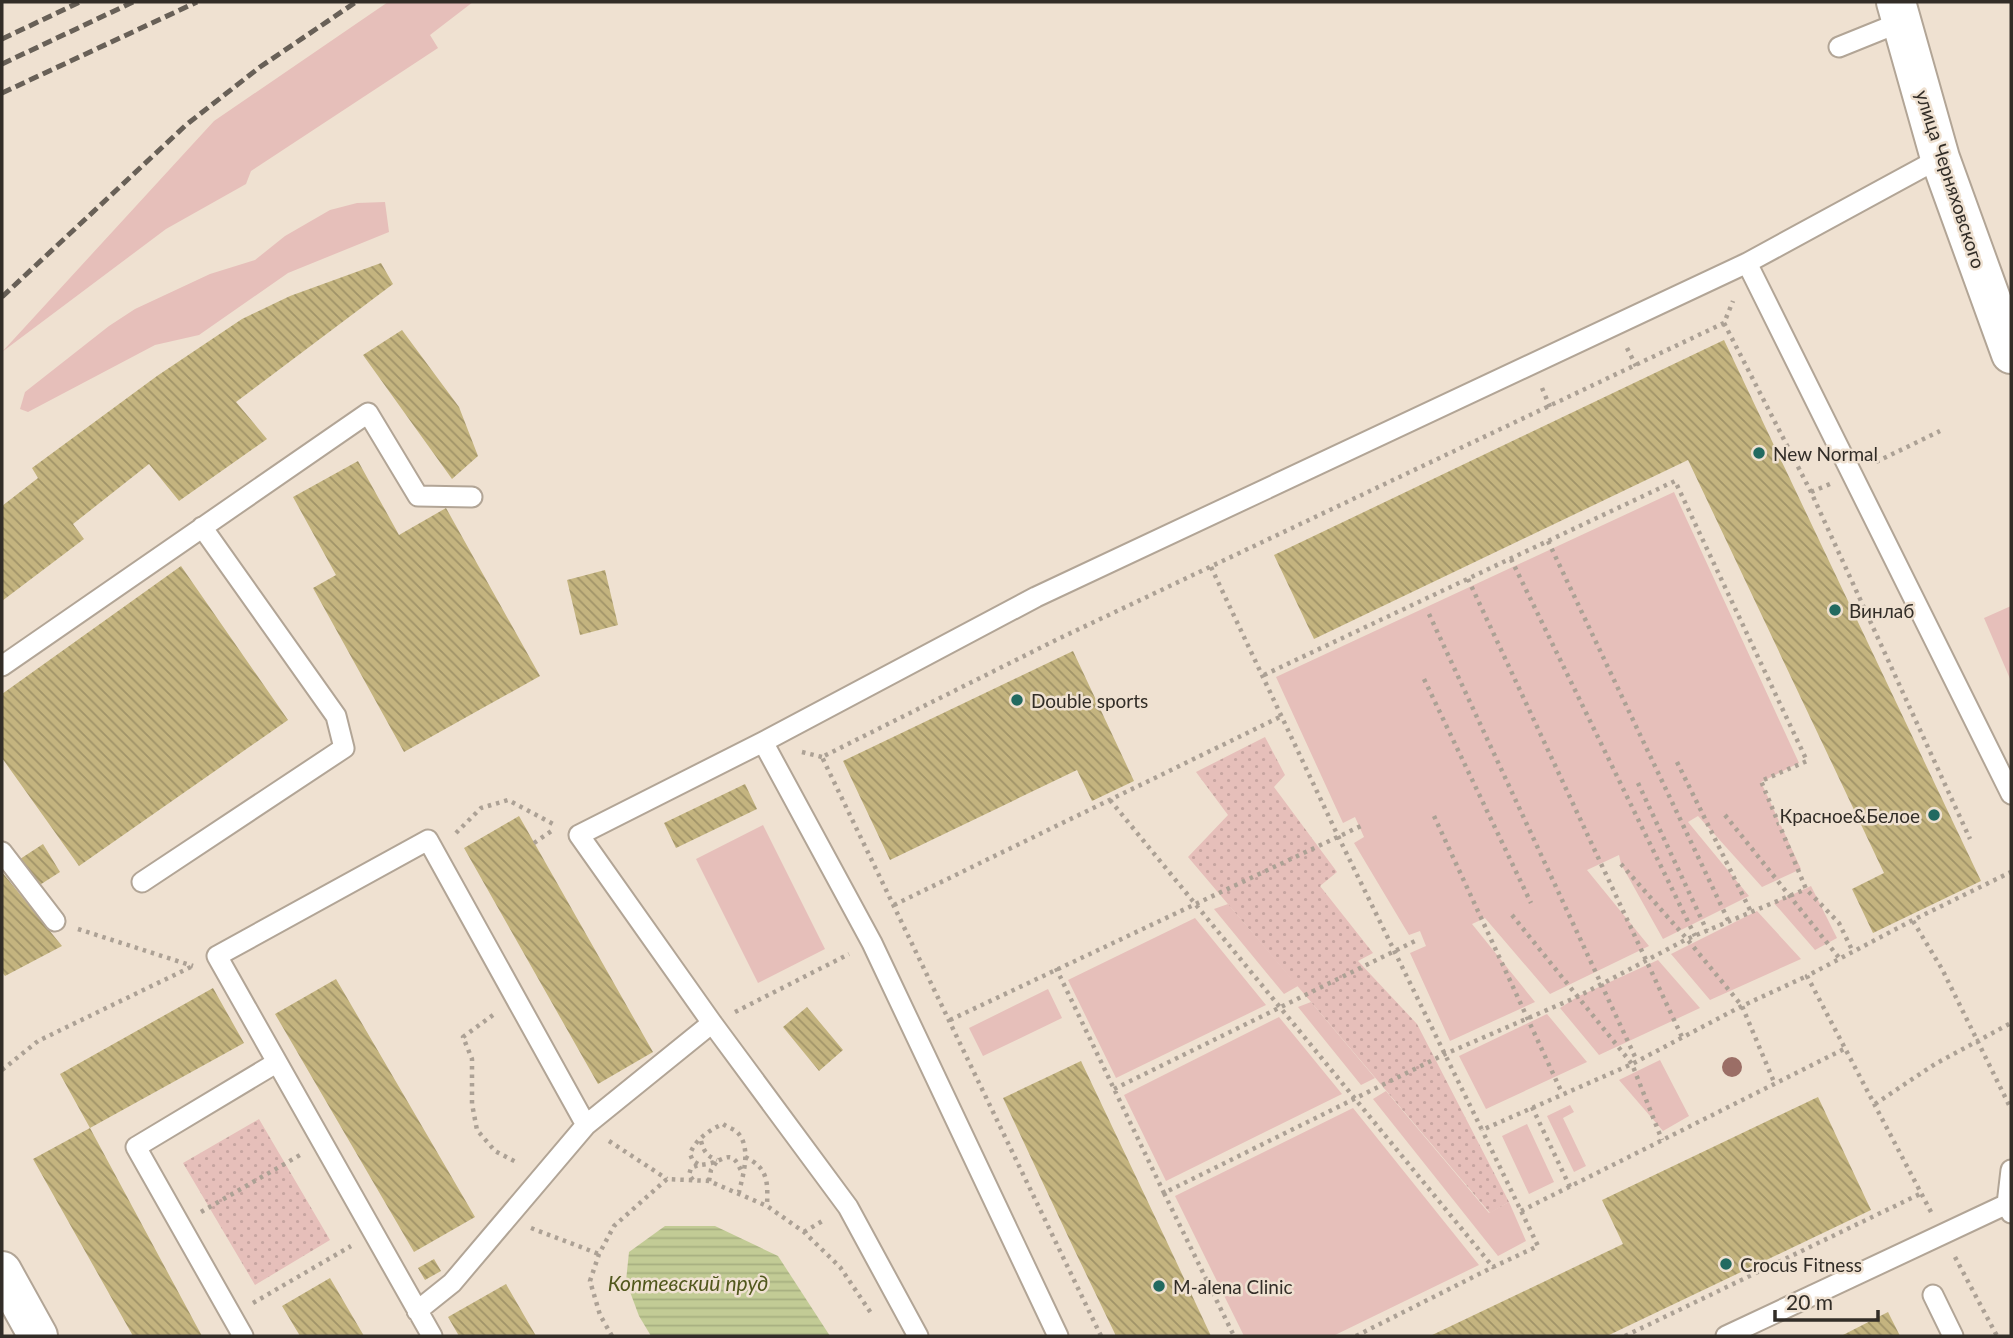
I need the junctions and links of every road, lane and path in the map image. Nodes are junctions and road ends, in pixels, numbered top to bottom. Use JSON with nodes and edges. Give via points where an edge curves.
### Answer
{"nodes":[{"id":1,"x":1899,"y":12,"type":"edge"},
{"id":2,"x":1839,"y":47,"type":"dead end"},
{"id":3,"x":1940,"y":158,"type":"junction"},
{"id":4,"x":1747,"y":263,"type":"junction"},
{"id":5,"x":2011,"y":354,"type":"edge"},
{"id":6,"x":472,"y":497,"type":"dead end"},
{"id":7,"x":202,"y":527,"type":"junction"},
{"id":8,"x":1548,"y":541,"type":"junction"},
{"id":9,"x":1511,"y":559,"type":"junction"},
{"id":10,"x":1211,"y":567,"type":"junction"},
{"id":11,"x":1468,"y":579,"type":"junction"},
{"id":12,"x":1429,"y":614,"type":"dead end"},
{"id":13,"x":2,"y":666,"type":"edge"},
{"id":14,"x":1264,"y":675,"type":"junction"},
{"id":15,"x":1424,"y":679,"type":"dead end"},
{"id":16,"x":1282,"y":716,"type":"junction"},
{"id":17,"x":763,"y":743,"type":"junction"},
{"id":18,"x":1677,"y":762,"type":"dead end"},
{"id":19,"x":1638,"y":783,"type":"dead end"},
{"id":20,"x":2011,"y":794,"type":"edge"},
{"id":21,"x":1110,"y":800,"type":"junction"},
{"id":22,"x":1725,"y":815,"type":"dead end"},
{"id":23,"x":1434,"y":816,"type":"dead end"},
{"id":24,"x":1363,"y":825,"type":"dead end"},
{"id":25,"x":559,"y":827,"type":"dead end"},
{"id":26,"x":1339,"y":836,"type":"junction"},
{"id":27,"x":1970,"y":839,"type":"dead end"},
{"id":28,"x":428,"y":840,"type":"junction"},
{"id":29,"x":2,"y":852,"type":"edge"},
{"id":30,"x":1621,"y":864,"type":"dead end"},
{"id":31,"x":2011,"y":872,"type":"edge"},
{"id":32,"x":142,"y":882,"type":"dead end"},
{"id":33,"x":1806,"y":889,"type":"junction"},
{"id":34,"x":1789,"y":896,"type":"junction"},
{"id":35,"x":1531,"y":903,"type":"dead end"},
{"id":36,"x":1195,"y":904,"type":"junction"},
{"id":37,"x":894,"y":905,"type":"junction"},
{"id":38,"x":1751,"y":912,"type":"junction"},
{"id":39,"x":1512,"y":915,"type":"dead end"},
{"id":40,"x":1913,"y":920,"type":"junction"},
{"id":41,"x":55,"y":921,"type":"joint"},
{"id":42,"x":1729,"y":922,"type":"junction"},
{"id":43,"x":905,"y":927,"type":"junction"},
{"id":44,"x":1707,"y":931,"type":"junction"},
{"id":45,"x":1695,"y":936,"type":"junction"},
{"id":46,"x":1419,"y":939,"type":"dead end"},
{"id":47,"x":1687,"y":939,"type":"junction"},
{"id":48,"x":872,"y":943,"type":"junction"},
{"id":49,"x":1395,"y":951,"type":"junction"},
{"id":50,"x":1853,"y":952,"type":"junction"},
{"id":51,"x":217,"y":956,"type":"junction"},
{"id":52,"x":1840,"y":959,"type":"junction"},
{"id":53,"x":1647,"y":961,"type":"junction"},
{"id":54,"x":194,"y":966,"type":"junction"},
{"id":55,"x":1056,"y":968,"type":"junction"},
{"id":56,"x":1808,"y":975,"type":"junction"},
{"id":57,"x":1601,"y":984,"type":"junction"},
{"id":58,"x":1577,"y":997,"type":"junction"},
{"id":59,"x":516,"y":999,"type":"junction"},
{"id":60,"x":1742,"y":1006,"type":"junction"},
{"id":61,"x":1280,"y":1007,"type":"junction"},
{"id":62,"x":1528,"y":1018,"type":"junction"},
{"id":63,"x":950,"y":1020,"type":"junction"},
{"id":64,"x":712,"y":1023,"type":"junction"},
{"id":65,"x":2011,"y":1023,"type":"edge"},
{"id":66,"x":1682,"y":1037,"type":"junction"},
{"id":67,"x":1977,"y":1041,"type":"junction"},
{"id":68,"x":1846,"y":1048,"type":"junction"},
{"id":69,"x":1445,"y":1054,"type":"junction"},
{"id":70,"x":1634,"y":1062,"type":"junction"},
{"id":71,"x":276,"y":1063,"type":"junction"},
{"id":72,"x":2,"y":1070,"type":"edge"},
{"id":73,"x":1774,"y":1082,"type":"junction"},
{"id":74,"x":1114,"y":1089,"type":"junction"},
{"id":75,"x":1562,"y":1093,"type":"junction"},
{"id":76,"x":1354,"y":1098,"type":"junction"},
{"id":77,"x":1875,"y":1104,"type":"junction"},
{"id":78,"x":1532,"y":1107,"type":"junction"},
{"id":79,"x":2011,"y":1109,"type":"edge"},
{"id":80,"x":586,"y":1125,"type":"junction"},
{"id":81,"x":1482,"y":1130,"type":"junction"},
{"id":82,"x":1662,"y":1140,"type":"junction"},
{"id":83,"x":701,"y":1141,"type":"junction"},
{"id":84,"x":322,"y":1143,"type":"junction"},
{"id":85,"x":745,"y":1157,"type":"junction"},
{"id":86,"x":717,"y":1160,"type":"junction"},
{"id":87,"x":698,"y":1164,"type":"junction"},
{"id":88,"x":2011,"y":1170,"type":"edge"},
{"id":89,"x":545,"y":1173,"type":"junction"},
{"id":90,"x":743,"y":1174,"type":"junction"},
{"id":91,"x":667,"y":1180,"type":"junction"},
{"id":92,"x":692,"y":1180,"type":"junction"},
{"id":93,"x":709,"y":1181,"type":"junction"},
{"id":94,"x":1570,"y":1187,"type":"junction"},
{"id":95,"x":739,"y":1192,"type":"junction"},
{"id":96,"x":1164,"y":1193,"type":"junction"},
{"id":97,"x":1922,"y":1194,"type":"junction"},
{"id":98,"x":766,"y":1206,"type":"junction"},
{"id":99,"x":2009,"y":1208,"type":"edge"},
{"id":100,"x":1521,"y":1211,"type":"junction"},
{"id":101,"x":508,"y":1219,"type":"junction"},
{"id":102,"x":179,"y":1224,"type":"junction"},
{"id":103,"x":373,"y":1233,"type":"junction"},
{"id":104,"x":1943,"y":1234,"type":"junction"},
{"id":105,"x":599,"y":1254,"type":"junction"},
{"id":106,"x":1493,"y":1267,"type":"junction"},
{"id":107,"x":2,"y":1270,"type":"edge"},
{"id":108,"x":1933,"y":1295,"type":"dead end"},
{"id":109,"x":417,"y":1311,"type":"junction"},
{"id":110,"x":231,"y":1316,"type":"junction"},
{"id":111,"x":880,"y":1325,"type":"dead end"},
{"id":112,"x":38,"y":1336,"type":"edge"},
{"id":113,"x":243,"y":1336,"type":"edge"},
{"id":114,"x":432,"y":1336,"type":"edge"},
{"id":115,"x":612,"y":1336,"type":"edge"},
{"id":116,"x":918,"y":1336,"type":"edge"},
{"id":117,"x":1058,"y":1336,"type":"edge"},
{"id":118,"x":1101,"y":1336,"type":"edge"},
{"id":119,"x":1234,"y":1336,"type":"edge"},
{"id":120,"x":1356,"y":1336,"type":"edge"},
{"id":121,"x":1625,"y":1336,"type":"edge"},
{"id":122,"x":1726,"y":1336,"type":"edge"},
{"id":123,"x":1952,"y":1336,"type":"edge"},
{"id":124,"x":1997,"y":1336,"type":"edge"}],
"edges":[{"from":1,"to":2,"type":"lane"},
{"from":1,"to":3,"type":"street","name":"улица Черняховского"},
{"from":3,"to":4,"type":"lane"},
{"from":3,"to":5,"type":"street","name":"улица Черняховского"},
{"from":4,"to":17,"type":"lane","via":[[1036,597]]},
{"from":4,"to":20,"type":"lane"},
{"from":6,"to":7,"type":"lane","via":[[418,496],[369,413]]},
{"from":7,"to":13,"type":"lane"},
{"from":7,"to":32,"type":"lane","via":[[336,716],[344,748]]},
{"from":8,"to":9,"type":"path"},
{"from":8,"to":33,"type":"path","via":[[1675,481],[1807,761],[1761,781]]},
{"from":8,"to":42,"type":"path"},
{"from":9,"to":11,"type":"path"},
{"from":9,"to":45,"type":"path"},
{"from":10,"to":14,"type":"path"},
{"from":10,"to":27,"type":"path","via":[[1724,323],[1811,492]]},
{"from":10,"to":37,"type":"path","via":[[822,757]]},
{"from":11,"to":14,"type":"path"},
{"from":11,"to":53,"type":"path"},
{"from":12,"to":57,"type":"path"},
{"from":14,"to":16,"type":"path"},
{"from":15,"to":35,"type":"path"},
{"from":16,"to":21,"type":"path"},
{"from":16,"to":26,"type":"path"},
{"from":17,"to":48,"type":"lane"},
{"from":17,"to":64,"type":"lane","via":[[579,835]]},
{"from":18,"to":38,"type":"path"},
{"from":19,"to":44,"type":"path"},
{"from":21,"to":36,"type":"path"},
{"from":21,"to":37,"type":"path"},
{"from":22,"to":34,"type":"path"},
{"from":23,"to":62,"type":"path"},
{"from":24,"to":26,"type":"path"},
{"from":25,"to":28,"type":"path","via":[[508,800],[481,808],[458,832]]},
{"from":26,"to":36,"type":"path"},
{"from":26,"to":49,"type":"path"},
{"from":28,"to":51,"type":"lane"},
{"from":28,"to":59,"type":"lane"},
{"from":29,"to":41,"type":"lane"},
{"from":30,"to":47,"type":"path"},
{"from":31,"to":40,"type":"path"},
{"from":33,"to":34,"type":"path"},
{"from":33,"to":50,"type":"path","via":[[1839,923]]},
{"from":34,"to":38,"type":"path"},
{"from":34,"to":52,"type":"path"},
{"from":36,"to":55,"type":"path"},
{"from":36,"to":61,"type":"path"},
{"from":37,"to":43,"type":"path"},
{"from":38,"to":42,"type":"path"},
{"from":39,"to":58,"type":"path"},
{"from":40,"to":50,"type":"path"},
{"from":40,"to":67,"type":"path"},
{"from":41,"to":54,"type":"path"},
{"from":42,"to":44,"type":"path"},
{"from":43,"to":48,"type":"path"},
{"from":43,"to":63,"type":"path"},
{"from":44,"to":45,"type":"path"},
{"from":45,"to":47,"type":"path"},
{"from":46,"to":49,"type":"path"},
{"from":47,"to":53,"type":"path"},
{"from":47,"to":60,"type":"path"},
{"from":48,"to":64,"type":"path"},
{"from":48,"to":117,"type":"lane"},
{"from":49,"to":61,"type":"path"},
{"from":49,"to":69,"type":"path"},
{"from":50,"to":52,"type":"path"},
{"from":51,"to":54,"type":"path"},
{"from":51,"to":71,"type":"lane"},
{"from":52,"to":56,"type":"path"},
{"from":53,"to":57,"type":"path"},
{"from":53,"to":66,"type":"path"},
{"from":54,"to":72,"type":"path","via":[[38,1041]]},
{"from":55,"to":63,"type":"path"},
{"from":55,"to":74,"type":"path"},
{"from":56,"to":60,"type":"path"},
{"from":56,"to":68,"type":"path"},
{"from":57,"to":58,"type":"path"},
{"from":57,"to":70,"type":"path"},
{"from":58,"to":62,"type":"path"},
{"from":58,"to":70,"type":"path"},
{"from":59,"to":80,"type":"lane"},
{"from":59,"to":89,"type":"path","via":[[463,1037],[472,1059],[471,1104],[477,1130],[495,1151]]},
{"from":60,"to":66,"type":"path"},
{"from":60,"to":73,"type":"path"},
{"from":61,"to":74,"type":"path"},
{"from":61,"to":76,"type":"path"},
{"from":62,"to":69,"type":"path"},
{"from":62,"to":75,"type":"path"},
{"from":63,"to":118,"type":"path"},
{"from":64,"to":80,"type":"lane"},
{"from":64,"to":116,"type":"lane","via":[[848,1207]]},
{"from":65,"to":67,"type":"path"},
{"from":66,"to":70,"type":"path"},
{"from":67,"to":77,"type":"path"},
{"from":67,"to":79,"type":"path"},
{"from":68,"to":73,"type":"path"},
{"from":68,"to":77,"type":"path"},
{"from":69,"to":76,"type":"path"},
{"from":69,"to":81,"type":"path"},
{"from":70,"to":75,"type":"path"},
{"from":70,"to":82,"type":"path"},
{"from":71,"to":84,"type":"lane"},
{"from":71,"to":102,"type":"lane","via":[[136,1147]]},
{"from":73,"to":82,"type":"path"},
{"from":74,"to":96,"type":"path"},
{"from":75,"to":78,"type":"path"},
{"from":76,"to":96,"type":"path"},
{"from":76,"to":106,"type":"path"},
{"from":77,"to":97,"type":"path"},
{"from":78,"to":81,"type":"path"},
{"from":78,"to":94,"type":"path"},
{"from":80,"to":89,"type":"lane"},
{"from":80,"to":91,"type":"path"},
{"from":81,"to":100,"type":"path"},
{"from":82,"to":94,"type":"path"},
{"from":83,"to":85,"type":"path","via":[[708,1130],[723,1124],[737,1132]]},
{"from":83,"to":86,"type":"path","via":[[704,1151]]},
{"from":83,"to":87,"type":"path","via":[[690,1154]]},
{"from":84,"to":102,"type":"path"},
{"from":84,"to":103,"type":"lane"},
{"from":85,"to":90,"type":"path"},
{"from":85,"to":98,"type":"path","via":[[759,1164],[768,1184]]},
{"from":86,"to":87,"type":"path"},
{"from":86,"to":90,"type":"path","via":[[732,1158]]},
{"from":86,"to":93,"type":"path"},
{"from":87,"to":92,"type":"path","via":[[689,1171]]},
{"from":88,"to":99,"type":"lane"},
{"from":89,"to":101,"type":"lane"},
{"from":90,"to":95,"type":"path"},
{"from":91,"to":92,"type":"path"},
{"from":91,"to":105,"type":"path","via":[[614,1226]]},
{"from":92,"to":93,"type":"path"},
{"from":93,"to":95,"type":"path"},
{"from":94,"to":100,"type":"path"},
{"from":95,"to":98,"type":"path"},
{"from":96,"to":119,"type":"path"},
{"from":97,"to":104,"type":"path"},
{"from":97,"to":121,"type":"path"},
{"from":98,"to":111,"type":"path","via":[[804,1232],[840,1267]]},
{"from":99,"to":104,"type":"lane"},
{"from":100,"to":106,"type":"path","via":[[1538,1246]]},
{"from":101,"to":105,"type":"path"},
{"from":101,"to":109,"type":"lane","via":[[452,1283]]},
{"from":102,"to":110,"type":"lane"},
{"from":103,"to":109,"type":"lane"},
{"from":103,"to":110,"type":"path"},
{"from":104,"to":122,"type":"lane"},
{"from":104,"to":124,"type":"path"},
{"from":105,"to":115,"type":"path","via":[[590,1281]]},
{"from":106,"to":120,"type":"path"},
{"from":107,"to":112,"type":"street"},
{"from":108,"to":123,"type":"lane"},
{"from":109,"to":114,"type":"lane"},
{"from":110,"to":113,"type":"lane"}]}
